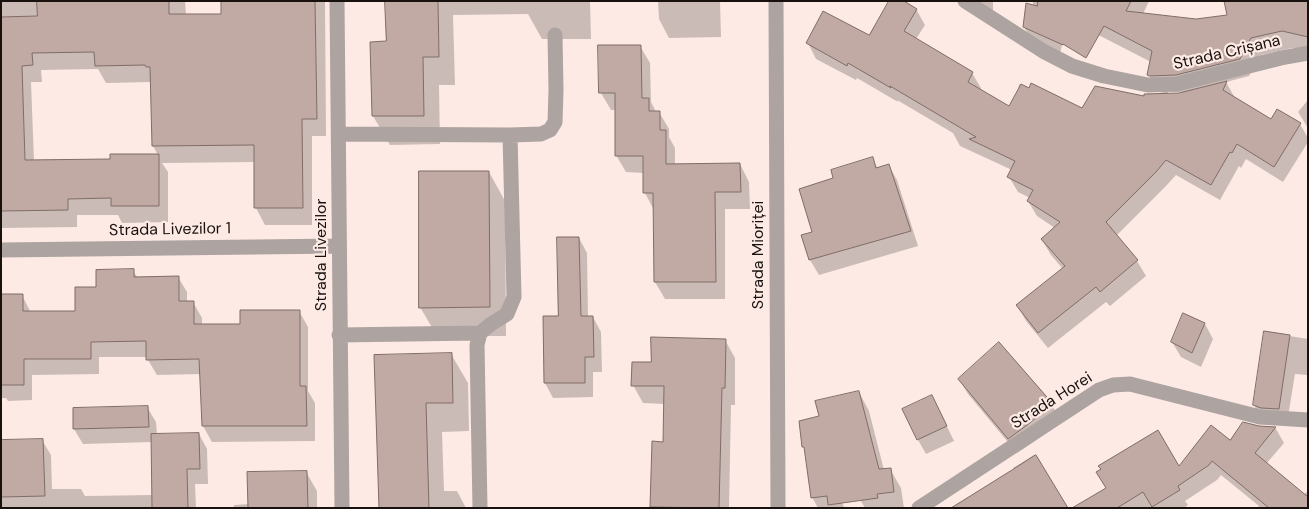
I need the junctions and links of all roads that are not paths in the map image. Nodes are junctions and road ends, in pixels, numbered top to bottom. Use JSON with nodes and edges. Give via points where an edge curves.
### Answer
{"nodes":[{"id":1,"x":338,"y":1,"type":"edge"},
{"id":2,"x":776,"y":1,"type":"edge"},
{"id":3,"x":965,"y":1,"type":"edge"},
{"id":4,"x":555,"y":35,"type":"dead end"},
{"id":5,"x":1308,"y":53,"type":"edge"},
{"id":6,"x":339,"y":134,"type":"junction"},
{"id":7,"x":510,"y":135,"type":"junction"},
{"id":8,"x":339,"y":246,"type":"junction"},
{"id":9,"x":1,"y":250,"type":"edge"},
{"id":10,"x":480,"y":334,"type":"junction"},
{"id":11,"x":339,"y":335,"type":"junction"},
{"id":12,"x":1308,"y":420,"type":"edge"},
{"id":13,"x":342,"y":508,"type":"edge"},
{"id":14,"x":480,"y":508,"type":"edge"},
{"id":15,"x":778,"y":508,"type":"edge"},
{"id":16,"x":919,"y":508,"type":"edge"}],
"edges":[{"from":1,"to":6,"type":"street","name":"Strada Livezilor"},
{"from":2,"to":15,"type":"street","name":"Strada Mioriței"},
{"from":3,"to":5,"type":"street","name":"Strada Crișana","via":[[1072,66],[1148,85],[1177,84]]},
{"from":4,"to":7,"type":"street","via":[[555,122],[550,130],[541,134]]},
{"from":6,"to":7,"type":"street"},
{"from":6,"to":8,"type":"street","name":"Strada Livezilor"},
{"from":7,"to":10,"type":"street","via":[[514,297],[506,314]]},
{"from":8,"to":9,"type":"street","name":"Strada Livezilor 1"},
{"from":8,"to":11,"type":"street","name":"Strada Livezilor"},
{"from":10,"to":11,"type":"street"},
{"from":10,"to":14,"type":"street","via":[[477,345]]},
{"from":11,"to":13,"type":"street","name":"Strada Livezilor"},
{"from":12,"to":16,"type":"street","name":"Strada Horei","via":[[1260,417],[1130,384],[1113,386],[1099,390]]}]}
